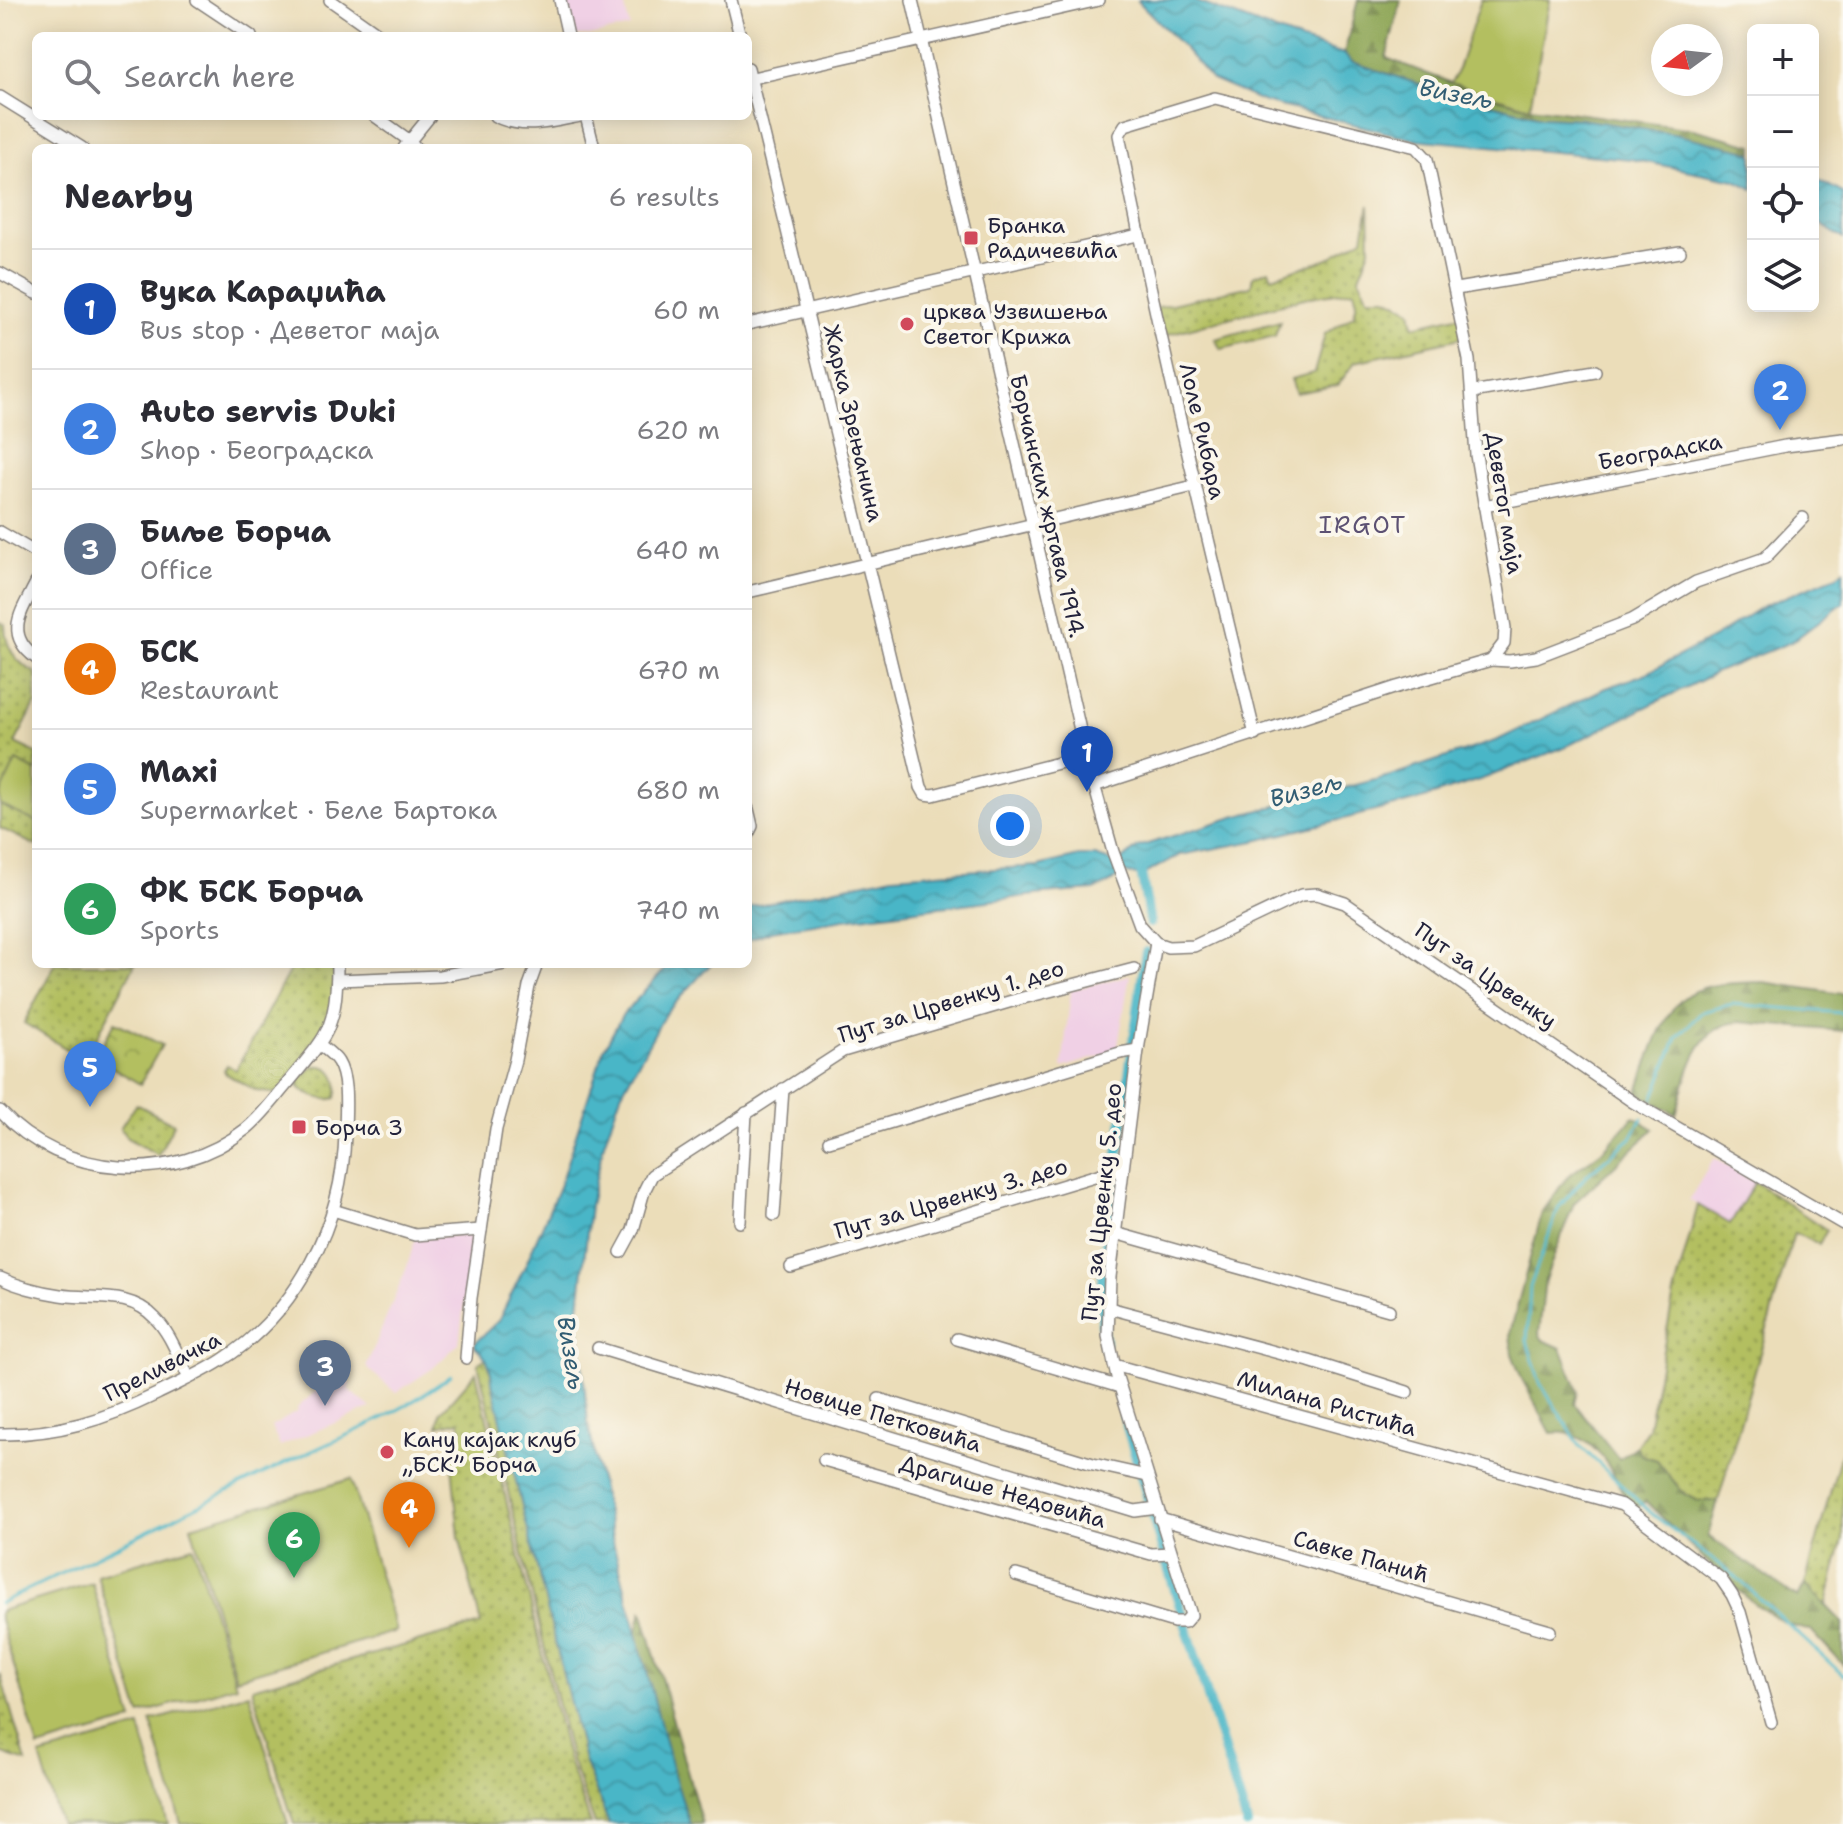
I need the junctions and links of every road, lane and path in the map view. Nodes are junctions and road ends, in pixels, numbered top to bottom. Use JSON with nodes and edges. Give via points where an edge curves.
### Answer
{"nodes":[{"id":1,"x":197,"y":0,"type":"edge"},
{"id":2,"x":330,"y":0,"type":"edge"},
{"id":3,"x":560,"y":0,"type":"edge"},
{"id":4,"x":731,"y":0,"type":"edge"},
{"id":5,"x":912,"y":0,"type":"edge"},
{"id":6,"x":1099,"y":0,"type":"edge"},
{"id":7,"x":245,"y":32,"type":"edge"},
{"id":8,"x":375,"y":32,"type":"edge"},
{"id":9,"x":567,"y":32,"type":"edge"},
{"id":10,"x":739,"y":32,"type":"edge"},
{"id":11,"x":921,"y":41,"type":"junction"},
{"id":12,"x":752,"y":74,"type":"edge"},
{"id":13,"x":752,"y":87,"type":"edge"},
{"id":14,"x":0,"y":97,"type":"edge"},
{"id":15,"x":32,"y":117,"type":"edge"},
{"id":16,"x":37,"y":120,"type":"edge"},
{"id":17,"x":380,"y":120,"type":"edge"},
{"id":18,"x":427,"y":120,"type":"edge"},
{"id":19,"x":511,"y":120,"type":"edge"},
{"id":20,"x":558,"y":120,"type":"edge"},
{"id":21,"x":587,"y":120,"type":"edge"},
{"id":22,"x":1119,"y":135,"type":"joint"},
{"id":23,"x":76,"y":144,"type":"edge"},
{"id":24,"x":408,"y":144,"type":"edge"},
{"id":25,"x":411,"y":144,"type":"edge"},
{"id":26,"x":593,"y":144,"type":"edge"},
{"id":27,"x":1138,"y":235,"type":"junction"},
{"id":28,"x":1680,"y":252,"type":"dead end"},
{"id":29,"x":0,"y":273,"type":"edge"},
{"id":30,"x":974,"y":274,"type":"junction"},
{"id":31,"x":1456,"y":289,"type":"junction"},
{"id":32,"x":32,"y":291,"type":"edge"},
{"id":33,"x":807,"y":311,"type":"junction"},
{"id":34,"x":752,"y":323,"type":"edge"},
{"id":35,"x":1595,"y":371,"type":"dead end"},
{"id":36,"x":1472,"y":392,"type":"junction"},
{"id":37,"x":1843,"y":439,"type":"edge"},
{"id":38,"x":1194,"y":486,"type":"junction"},
{"id":39,"x":1484,"y":506,"type":"junction"},
{"id":40,"x":1803,"y":518,"type":"dead end"},
{"id":41,"x":1032,"y":526,"type":"junction"},
{"id":42,"x":0,"y":532,"type":"edge"},
{"id":43,"x":32,"y":551,"type":"edge"},
{"id":44,"x":867,"y":564,"type":"junction"},
{"id":45,"x":752,"y":591,"type":"edge"},
{"id":46,"x":32,"y":592,"type":"edge"},
{"id":47,"x":32,"y":655,"type":"edge"},
{"id":48,"x":1491,"y":660,"type":"junction"},
{"id":49,"x":1255,"y":735,"type":"junction"},
{"id":50,"x":1086,"y":756,"type":"junction"},
{"id":51,"x":1094,"y":786,"type":"junction"},
{"id":52,"x":1156,"y":943,"type":"junction"},
{"id":53,"x":337,"y":968,"type":"edge"},
{"id":54,"x":483,"y":968,"type":"edge"},
{"id":55,"x":532,"y":968,"type":"edge"},
{"id":56,"x":1134,"y":969,"type":"dead end"},
{"id":57,"x":337,"y":980,"type":"junction"},
{"id":58,"x":320,"y":1045,"type":"junction"},
{"id":59,"x":1133,"y":1051,"type":"junction"},
{"id":60,"x":783,"y":1089,"type":"junction"},
{"id":61,"x":0,"y":1111,"type":"edge"},
{"id":62,"x":746,"y":1113,"type":"junction"},
{"id":63,"x":829,"y":1141,"type":"dead end"},
{"id":64,"x":1117,"y":1171,"type":"junction"},
{"id":65,"x":333,"y":1210,"type":"junction"},
{"id":66,"x":774,"y":1215,"type":"dead end"},
{"id":67,"x":740,"y":1222,"type":"dead end"},
{"id":68,"x":1843,"y":1224,"type":"edge"},
{"id":69,"x":481,"y":1230,"type":"junction"},
{"id":70,"x":1115,"y":1233,"type":"junction"},
{"id":71,"x":621,"y":1252,"type":"dead end"},
{"id":72,"x":791,"y":1267,"type":"dead end"},
{"id":73,"x":0,"y":1278,"type":"edge"},
{"id":74,"x":1109,"y":1308,"type":"junction"},
{"id":75,"x":1389,"y":1310,"type":"dead end"},
{"id":76,"x":957,"y":1339,"type":"dead end"},
{"id":77,"x":598,"y":1348,"type":"dead end"},
{"id":78,"x":466,"y":1358,"type":"dead end"},
{"id":79,"x":1114,"y":1365,"type":"junction"},
{"id":80,"x":189,"y":1378,"type":"junction"},
{"id":81,"x":1120,"y":1387,"type":"junction"},
{"id":82,"x":1407,"y":1392,"type":"dead end"},
{"id":83,"x":879,"y":1399,"type":"dead end"},
{"id":84,"x":0,"y":1434,"type":"edge"},
{"id":85,"x":824,"y":1460,"type":"dead end"},
{"id":86,"x":1147,"y":1476,"type":"junction"},
{"id":87,"x":1159,"y":1514,"type":"junction"},
{"id":88,"x":1171,"y":1553,"type":"junction"},
{"id":89,"x":1016,"y":1575,"type":"dead end"},
{"id":90,"x":1550,"y":1631,"type":"dead end"},
{"id":91,"x":1771,"y":1722,"type":"dead end"}],
"edges":[{"from":1,"to":7,"type":"street"},
{"from":2,"to":8,"type":"street"},
{"from":3,"to":9,"type":"street"},
{"from":4,"to":10,"type":"street"},
{"from":5,"to":11,"type":"street","name":"Борчанских жртава 1914."},
{"from":6,"to":11,"type":"street"},
{"from":11,"to":12,"type":"street"},
{"from":11,"to":30,"type":"street","name":"Борчанских жртава 1914."},
{"from":13,"to":33,"type":"street","name":"Жарка Зрењанина"},
{"from":14,"to":15,"type":"street"},
{"from":16,"to":23,"type":"street"},
{"from":17,"to":24,"type":"street"},
{"from":18,"to":25,"type":"street"},
{"from":19,"to":20,"type":"street","via":[[530,125]]},
{"from":21,"to":26,"type":"street"},
{"from":22,"to":27,"type":"street","name":"Лоле Рибара"},
{"from":22,"to":31,"type":"street","name":"Деветог маја","via":[[1125,125],[1215,98],[1420,149],[1430,166]]},
{"from":27,"to":30,"type":"street"},
{"from":27,"to":38,"type":"street","name":"Лоле Рибара"},
{"from":28,"to":31,"type":"street"},
{"from":29,"to":32,"type":"street"},
{"from":30,"to":33,"type":"street"},
{"from":30,"to":41,"type":"street","name":"Борчанских жртава 1914."},
{"from":31,"to":36,"type":"street","name":"Деветог маја"},
{"from":33,"to":34,"type":"street"},
{"from":33,"to":44,"type":"street","name":"Жарка Зрењанина"},
{"from":35,"to":36,"type":"street"},
{"from":36,"to":39,"type":"street","name":"Деветог маја"},
{"from":37,"to":39,"type":"street","name":"Београдска"},
{"from":38,"to":41,"type":"street"},
{"from":38,"to":49,"type":"street","name":"Лоле Рибара"},
{"from":39,"to":48,"type":"street","name":"Деветог маја","via":[[1505,628],[1504,643]]},
{"from":40,"to":48,"type":"street","via":[[1758,562],[1696,582],[1632,620],[1536,657]]},
{"from":41,"to":44,"type":"street"},
{"from":41,"to":50,"type":"street","name":"Борчанских жртава 1914."},
{"from":42,"to":43,"type":"street"},
{"from":44,"to":45,"type":"street"},
{"from":44,"to":50,"type":"street","name":"Жарка Зрењанина","via":[[925,794]]},
{"from":46,"to":47,"type":"street","via":[[17,632]]},
{"from":48,"to":49,"type":"street"},
{"from":49,"to":51,"type":"street"},
{"from":50,"to":51,"type":"street","name":"Борчанских жртава 1914."},
{"from":51,"to":52,"type":"street","name":"Борчанских жртава 1914.","via":[[1121,877],[1140,925]]},
{"from":52,"to":59,"type":"street","name":"Пут за Црвенку 5. део"},
{"from":52,"to":68,"type":"street","name":"Пут за Црвенку","via":[[1194,946],[1301,895],[1345,903],[1633,1102]]},
{"from":53,"to":57,"type":"street"},
{"from":54,"to":57,"type":"street","via":[[440,976]]},
{"from":55,"to":69,"type":"street","via":[[496,1129]]},
{"from":56,"to":60,"type":"street","name":"Пут за Црвенку 1. део","via":[[843,1051]]},
{"from":57,"to":58,"type":"street","via":[[334,1014]]},
{"from":58,"to":61,"type":"street","via":[[245,1130],[183,1162],[129,1169],[94,1164],[49,1147]]},
{"from":58,"to":65,"type":"street","name":"Преливачка","via":[[340,1064],[344,1087],[344,1154]]},
{"from":59,"to":63,"type":"street"},
{"from":59,"to":64,"type":"street","name":"Пут за Црвенку 5. део"},
{"from":60,"to":62,"type":"street","name":"Пут за Црвенку 1. део"},
{"from":60,"to":66,"type":"street"},
{"from":62,"to":67,"type":"street"},
{"from":62,"to":71,"type":"street","name":"Пут за Црвенку 1. део","via":[[652,1175]]},
{"from":64,"to":70,"type":"street","name":"Пут за Црвенку 5. део"},
{"from":64,"to":72,"type":"street","name":"Пут за Црвенку 3. део"},
{"from":65,"to":69,"type":"street","via":[[415,1235]]},
{"from":65,"to":80,"type":"street","name":"Преливачка","via":[[305,1272],[271,1318],[237,1350]]},
{"from":69,"to":78,"type":"street"},
{"from":70,"to":74,"type":"street","name":"Пут за Црвенку 5. део"},
{"from":70,"to":75,"type":"street"},
{"from":73,"to":80,"type":"street","via":[[59,1295],[122,1299],[142,1307],[165,1330]]},
{"from":74,"to":79,"type":"street","name":"Пут за Црвенку 5. део"},
{"from":74,"to":82,"type":"street"},
{"from":76,"to":81,"type":"street"},
{"from":77,"to":87,"type":"street","name":"Новице Петковића"},
{"from":79,"to":81,"type":"street","name":"Пут за Црвенку 5. део"},
{"from":79,"to":91,"type":"street","name":"Милана Ристића","via":[[1622,1505],[1721,1579],[1732,1595]]},
{"from":80,"to":84,"type":"street","name":"Преливачка","via":[[89,1423],[37,1434]]},
{"from":81,"to":86,"type":"street","name":"Пут за Црвенку 5. део"},
{"from":83,"to":86,"type":"street"},
{"from":85,"to":88,"type":"street","name":"Драгише Недовића","via":[[1151,1554]]},
{"from":86,"to":87,"type":"street","name":"Пут за Црвенку 5. део"},
{"from":87,"to":88,"type":"street","name":"Пут за Црвенку 5. део"},
{"from":87,"to":90,"type":"street","name":"Савке Панић"},
{"from":88,"to":89,"type":"street","name":"Пут за Црвенку 5. део","via":[[1191,1610],[1181,1623]]}]}
